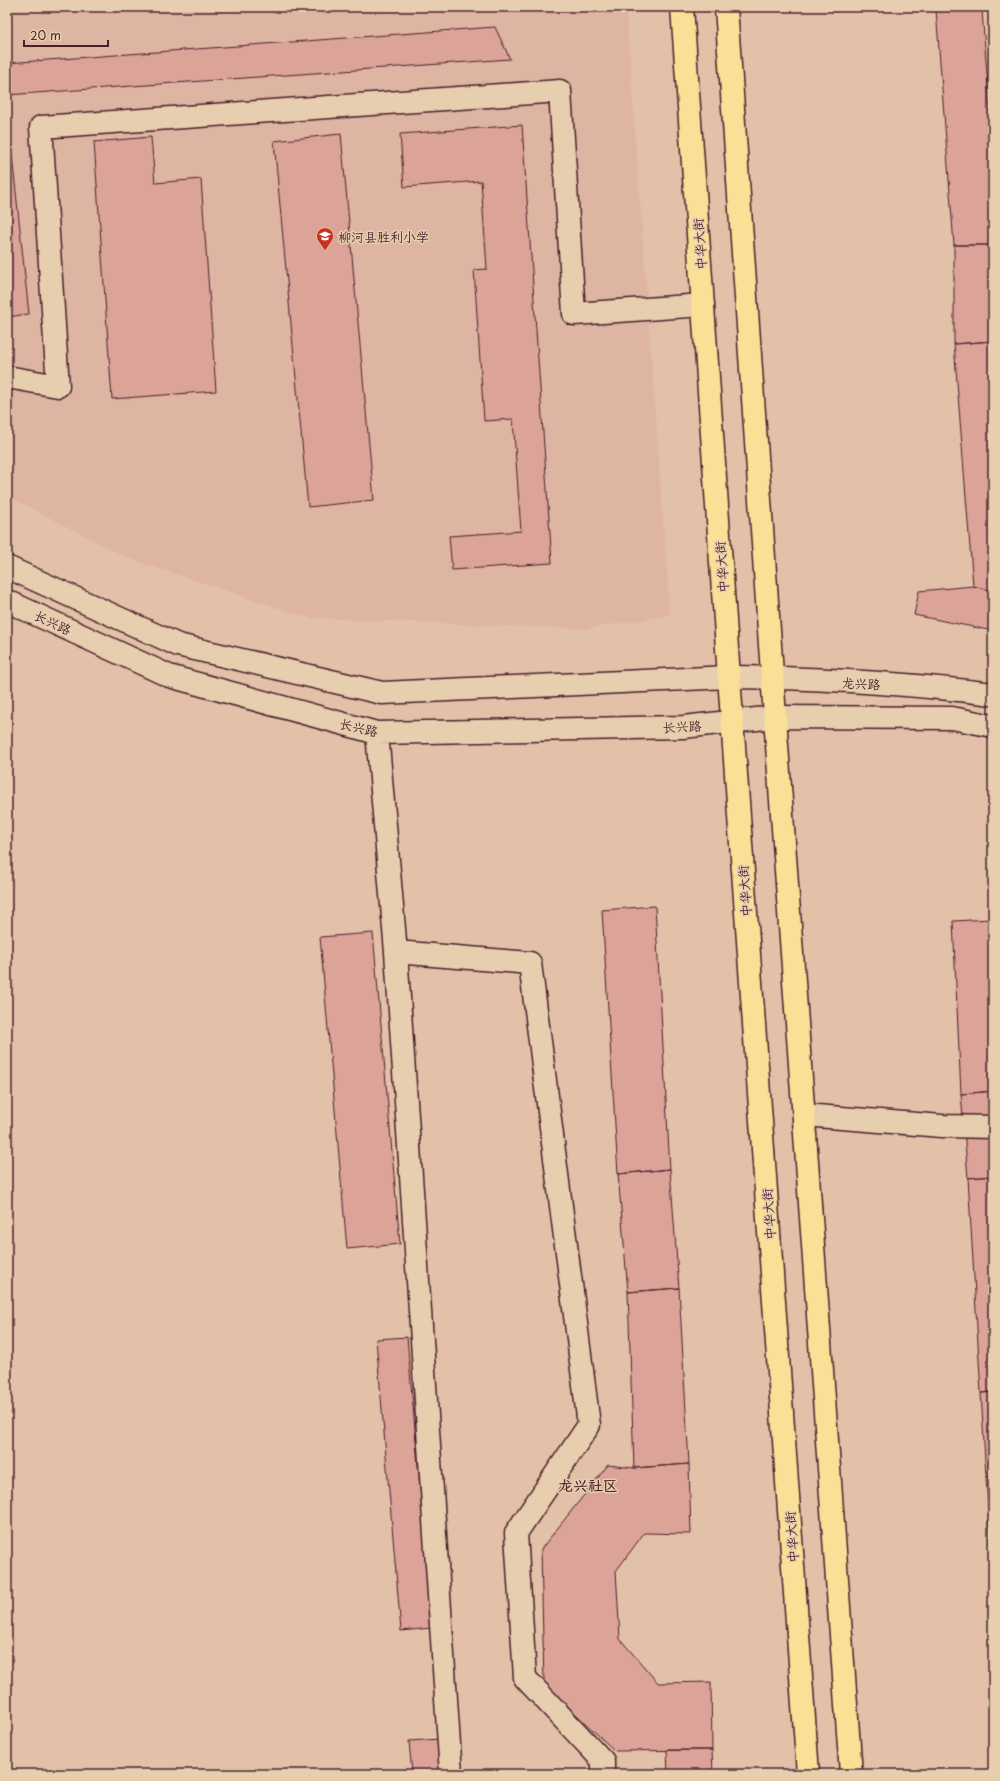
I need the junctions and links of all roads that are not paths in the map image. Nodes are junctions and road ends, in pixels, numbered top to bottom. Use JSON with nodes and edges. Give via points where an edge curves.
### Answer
{"nodes":[{"id":1,"x":682,"y":7,"type":"edge"},
{"id":2,"x":726,"y":7,"type":"edge"},
{"id":3,"x":703,"y":305,"type":"junction"},
{"id":4,"x":7,"y":377,"type":"edge"},
{"id":5,"x":7,"y":567,"type":"edge"},
{"id":6,"x":7,"y":601,"type":"edge"},
{"id":7,"x":729,"y":677,"type":"junction"},
{"id":8,"x":772,"y":678,"type":"junction"},
{"id":9,"x":993,"y":694,"type":"edge"},
{"id":10,"x":775,"y":717,"type":"junction"},
{"id":11,"x":732,"y":722,"type":"junction"},
{"id":12,"x":993,"y":726,"type":"edge"},
{"id":13,"x":377,"y":733,"type":"junction"},
{"id":14,"x":396,"y":952,"type":"junction"},
{"id":15,"x":804,"y":1115,"type":"junction"},
{"id":16,"x":993,"y":1127,"type":"edge"},
{"id":17,"x":451,"y":1774,"type":"edge"},
{"id":18,"x":603,"y":1774,"type":"edge"},
{"id":19,"x":808,"y":1774,"type":"edge"},
{"id":20,"x":851,"y":1774,"type":"edge"}],
"edges":[{"from":1,"to":3,"type":"main road","name":"中华大街"},
{"from":2,"to":8,"type":"main road"},
{"from":3,"to":4,"type":"street","via":[[574,314],[560,91],[41,127],[58,386]]},
{"from":3,"to":7,"type":"main road","name":"中华大街"},
{"from":5,"to":7,"type":"street","via":[[178,645],[382,693]]},
{"from":6,"to":13,"type":"street","name":"长兴路","via":[[170,676]]},
{"from":7,"to":8,"type":"street","name":"龙兴路"},
{"from":7,"to":11,"type":"main road","name":"中华大街"},
{"from":8,"to":9,"type":"street","name":"龙兴路","via":[[944,688]]},
{"from":8,"to":10,"type":"main road"},
{"from":10,"to":11,"type":"street"},
{"from":10,"to":12,"type":"street","via":[[952,718]]},
{"from":10,"to":15,"type":"main road"},
{"from":11,"to":13,"type":"street","name":"长兴路","via":[[683,727]]},
{"from":11,"to":19,"type":"main road","name":"中华大街"},
{"from":13,"to":14,"type":"street"},
{"from":14,"to":17,"type":"street"},
{"from":14,"to":18,"type":"street","via":[[530,963],[589,1425],[516,1533],[525,1678],[603,1761]]},
{"from":15,"to":16,"type":"street","via":[[942,1126]]},
{"from":15,"to":20,"type":"main road"}]}
